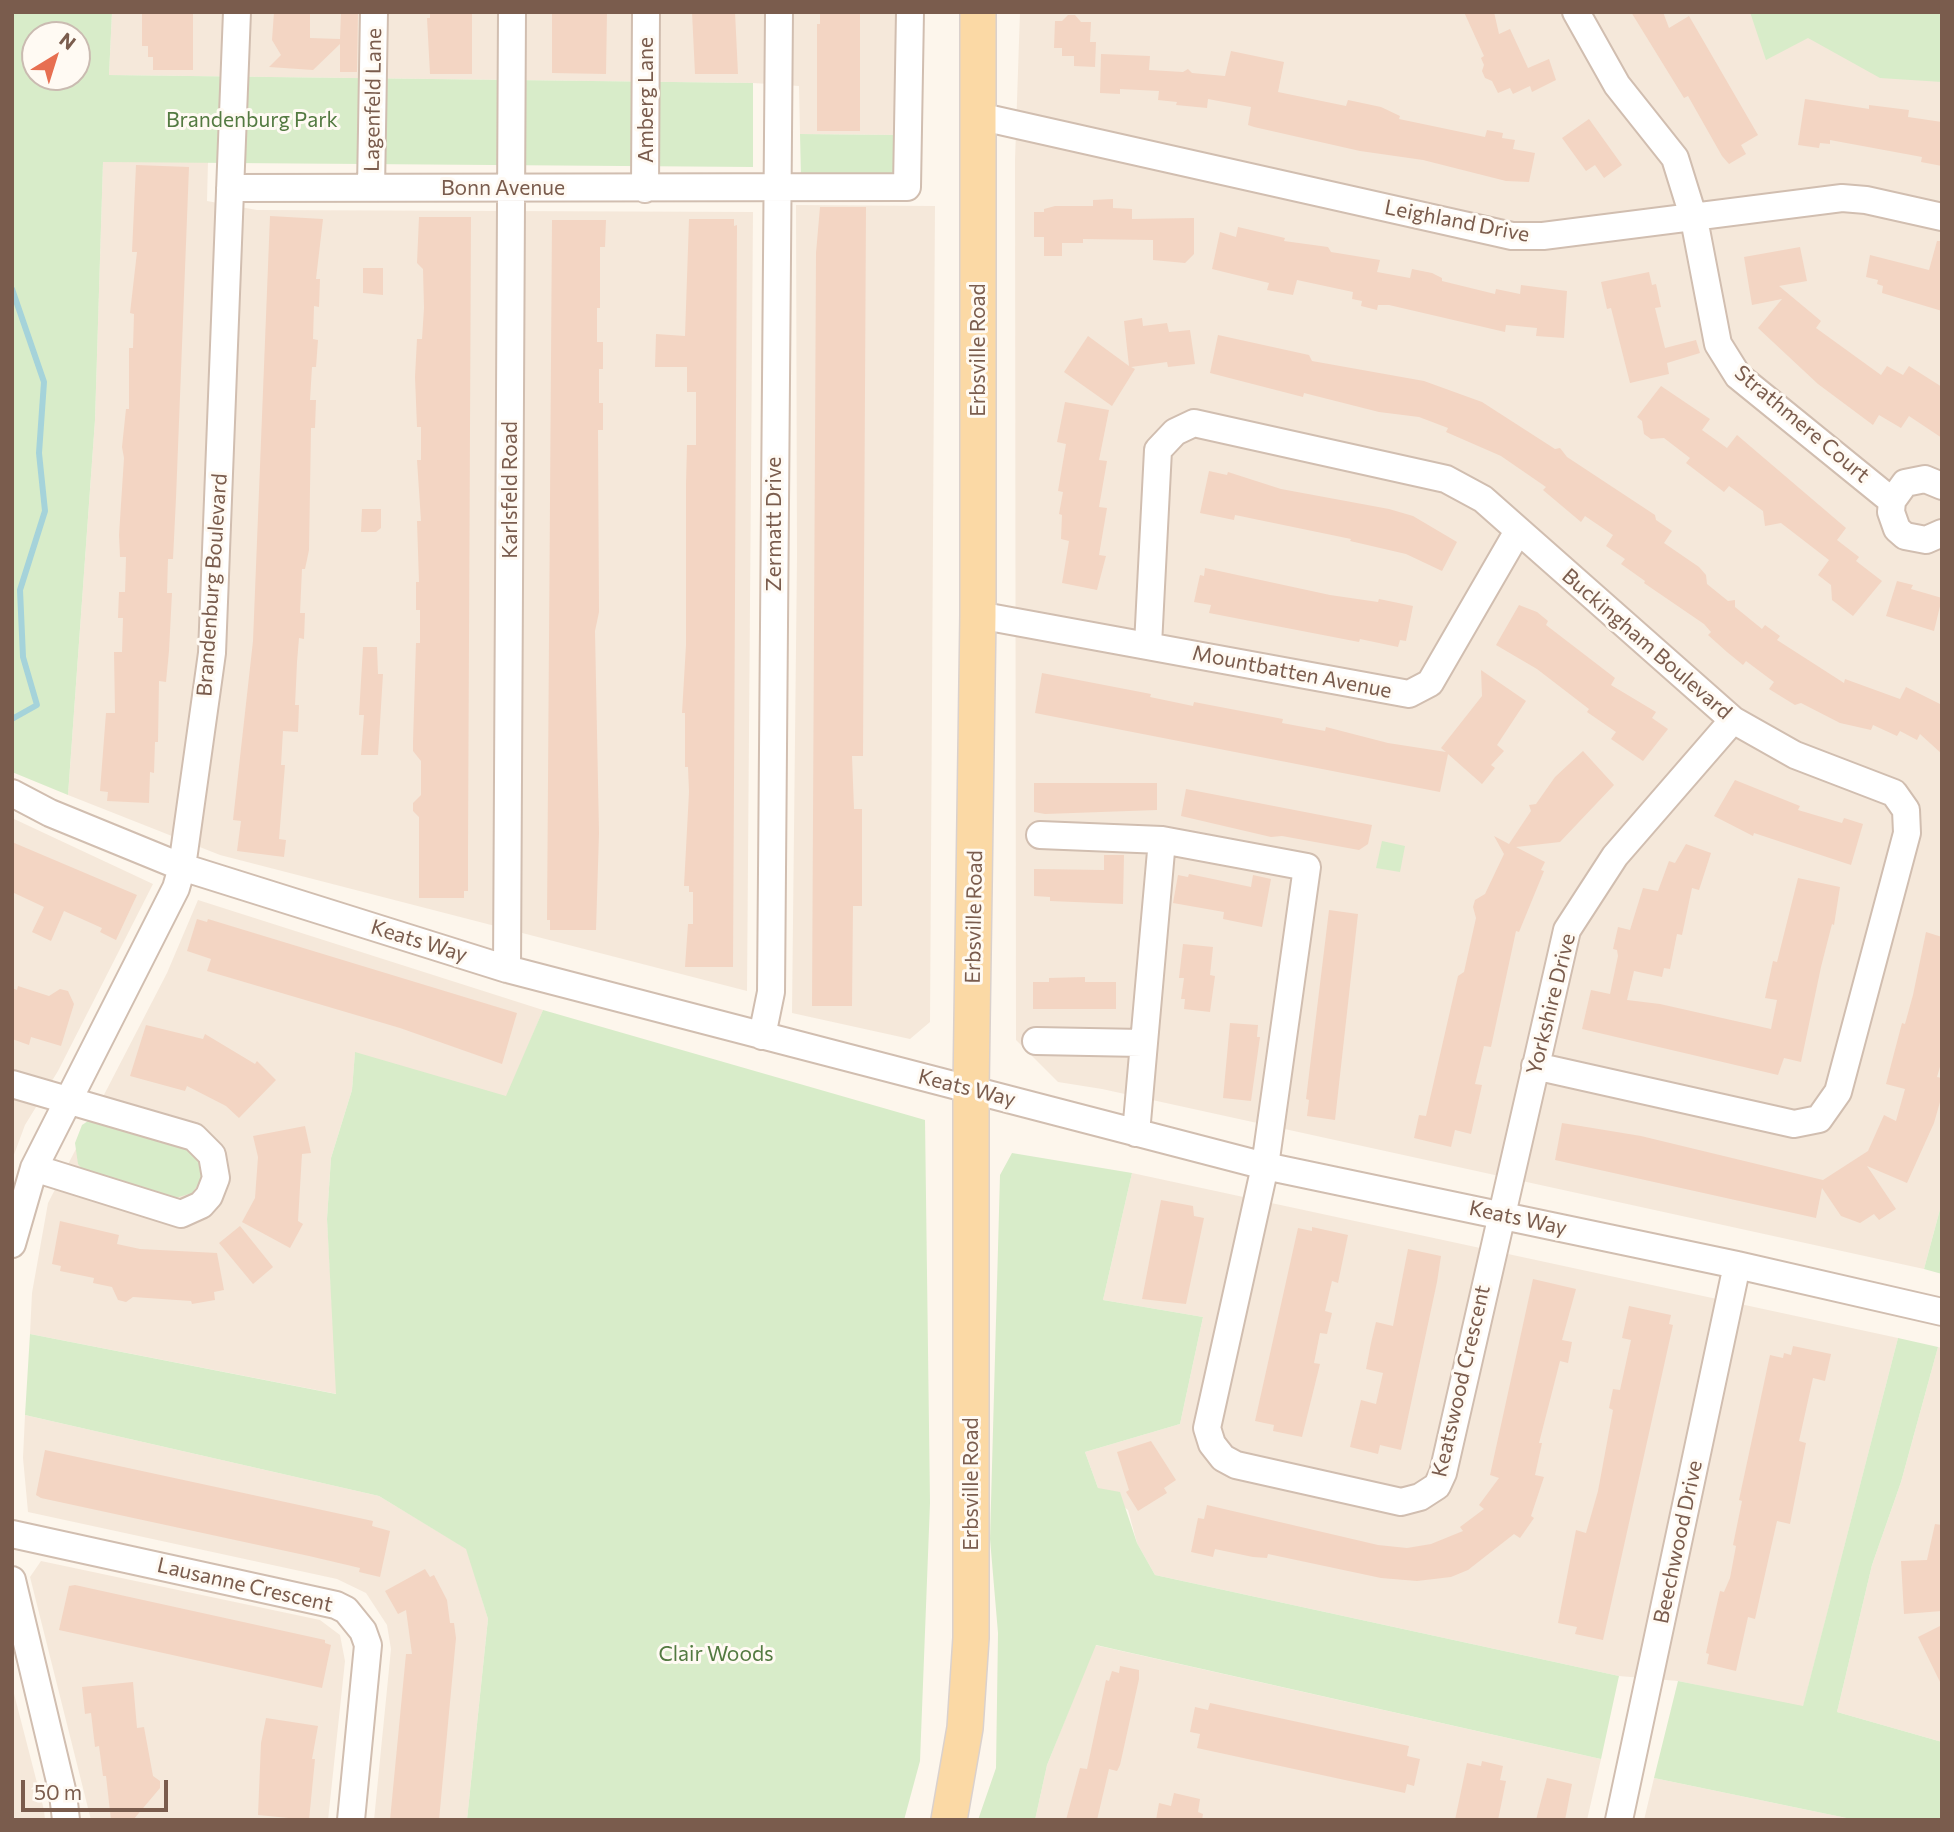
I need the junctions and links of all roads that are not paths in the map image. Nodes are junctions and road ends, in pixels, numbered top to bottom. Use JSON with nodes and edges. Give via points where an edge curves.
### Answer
{"nodes":[{"id":1,"x":237,"y":12,"type":"edge"},
{"id":2,"x":374,"y":12,"type":"edge"},
{"id":3,"x":512,"y":12,"type":"edge"},
{"id":4,"x":646,"y":12,"type":"edge"},
{"id":5,"x":779,"y":12,"type":"edge"},
{"id":6,"x":910,"y":12,"type":"edge"},
{"id":7,"x":978,"y":12,"type":"edge"},
{"id":8,"x":1576,"y":12,"type":"edge"},
{"id":9,"x":978,"y":116,"type":"junction"},
{"id":10,"x":230,"y":188,"type":"junction"},
{"id":11,"x":371,"y":188,"type":"junction"},
{"id":12,"x":510,"y":188,"type":"junction"},
{"id":13,"x":645,"y":188,"type":"junction"},
{"id":14,"x":776,"y":189,"type":"junction"},
{"id":15,"x":1942,"y":217,"type":"edge"},
{"id":16,"x":1694,"y":219,"type":"junction"},
{"id":17,"x":1942,"y":486,"type":"edge"},
{"id":18,"x":1892,"y":501,"type":"junction"},
{"id":19,"x":1518,"y":531,"type":"junction"},
{"id":20,"x":1942,"y":533,"type":"edge"},
{"id":21,"x":978,"y":615,"type":"junction"},
{"id":22,"x":1148,"y":645,"type":"junction"},
{"id":23,"x":1733,"y":720,"type":"junction"},
{"id":24,"x":12,"y":793,"type":"edge"},
{"id":25,"x":1041,"y":835,"type":"dead end"},
{"id":26,"x":1162,"y":840,"type":"junction"},
{"id":27,"x":183,"y":867,"type":"junction"},
{"id":28,"x":507,"y":968,"type":"junction"},
{"id":29,"x":762,"y":1036,"type":"junction"},
{"id":30,"x":1036,"y":1041,"type":"dead end"},
{"id":31,"x":1142,"y":1044,"type":"junction"},
{"id":32,"x":1535,"y":1066,"type":"junction"},
{"id":33,"x":12,"y":1084,"type":"edge"},
{"id":34,"x":971,"y":1089,"type":"junction"},
{"id":35,"x":70,"y":1101,"type":"junction"},
{"id":36,"x":1136,"y":1133,"type":"junction"},
{"id":37,"x":1265,"y":1166,"type":"junction"},
{"id":38,"x":34,"y":1168,"type":"junction"},
{"id":39,"x":1500,"y":1214,"type":"junction"},
{"id":40,"x":12,"y":1244,"type":"edge"},
{"id":41,"x":1737,"y":1265,"type":"junction"},
{"id":42,"x":1942,"y":1312,"type":"edge"},
{"id":43,"x":12,"y":1534,"type":"edge"},
{"id":44,"x":12,"y":1580,"type":"edge"},
{"id":45,"x":66,"y":1820,"type":"edge"},
{"id":46,"x":351,"y":1820,"type":"edge"},
{"id":47,"x":949,"y":1820,"type":"edge"},
{"id":48,"x":1619,"y":1820,"type":"edge"}],
"edges":[{"from":1,"to":10,"type":"street","name":"Brandenburg Boulevard"},
{"from":2,"to":11,"type":"street","name":"Lagenfeld Lane"},
{"from":3,"to":12,"type":"street","name":"Karlsfeld Road"},
{"from":4,"to":13,"type":"street","name":"Amberg Lane"},
{"from":5,"to":14,"type":"street","name":"Zermatt Drive"},
{"from":6,"to":14,"type":"street","name":"Bonn Avenue","via":[[907,187]]},
{"from":7,"to":9,"type":"main road","name":"Erbsville Road"},
{"from":8,"to":16,"type":"street","name":"Strathmere Court","via":[[1617,86],[1675,158]]},
{"from":9,"to":16,"type":"street","name":"Leighland Drive","via":[[1512,236]]},
{"from":9,"to":21,"type":"main road","name":"Erbsville Road"},
{"from":10,"to":11,"type":"street","name":"Bonn Avenue"},
{"from":10,"to":27,"type":"street","name":"Brandenburg Boulevard","via":[[212,653]]},
{"from":11,"to":12,"type":"street","name":"Bonn Avenue"},
{"from":12,"to":13,"type":"street","name":"Bonn Avenue"},
{"from":12,"to":28,"type":"street","name":"Karlsfeld Road"},
{"from":13,"to":14,"type":"street","name":"Bonn Avenue"},
{"from":14,"to":29,"type":"street","name":"Zermatt Drive","via":[[771,992]]},
{"from":15,"to":16,"type":"street","name":"Leighland Drive","via":[[1842,198]]},
{"from":16,"to":18,"type":"street","name":"Strathmere Court","via":[[1718,345],[1738,376]]},
{"from":17,"to":18,"type":"street","name":"Strathmere Court","via":[[1914,479],[1897,491]]},
{"from":18,"to":20,"type":"street","via":[[1892,519],[1905,536],[1926,541]]},
{"from":19,"to":22,"type":"street","name":"Mountbatten Avenue","via":[[1430,683],[1409,694]]},
{"from":19,"to":22,"type":"street","name":"Buckingham Boulevard","via":[[1483,499],[1446,478],[1194,423],[1175,432],[1158,450]]},
{"from":19,"to":23,"type":"street","name":"Buckingham Boulevard"},
{"from":21,"to":22,"type":"street","name":"Mountbatten Avenue"},
{"from":21,"to":34,"type":"main road","name":"Erbsville Road"},
{"from":23,"to":32,"type":"street","name":"Yorkshire Drive","via":[[1615,856],[1567,930]]},
{"from":23,"to":32,"type":"street","name":"Buckingham Boulevard","via":[[1795,755],[1894,793],[1906,810],[1907,833],[1838,1092],[1819,1119],[1794,1124]]},
{"from":24,"to":27,"type":"street","name":"Keats Way"},
{"from":25,"to":26,"type":"street"},
{"from":26,"to":31,"type":"street"},
{"from":26,"to":37,"type":"street","name":"Keatswood Crescent","via":[[1307,867]]},
{"from":27,"to":28,"type":"street","name":"Keats Way"},
{"from":27,"to":35,"type":"street","name":"Brandenburg Boulevard"},
{"from":28,"to":29,"type":"street","name":"Keats Way"},
{"from":29,"to":34,"type":"street","name":"Keats Way"},
{"from":30,"to":31,"type":"street"},
{"from":31,"to":36,"type":"street"},
{"from":32,"to":39,"type":"street","name":"Yorkshire Drive"},
{"from":33,"to":35,"type":"street"},
{"from":34,"to":36,"type":"street","name":"Keats Way"},
{"from":34,"to":47,"type":"main road","name":"Erbsville Road","via":[[971,1638],[965,1728]]},
{"from":35,"to":38,"type":"street","name":"Brandenburg Boulevard"},
{"from":35,"to":38,"type":"street","via":[[194,1137],[206,1147],[216,1167],[209,1196],[181,1214]]},
{"from":36,"to":37,"type":"street","name":"Keats Way"},
{"from":37,"to":39,"type":"street","name":"Keats Way"},
{"from":37,"to":39,"type":"street","name":"Keatswood Crescent","via":[[1207,1428],[1212,1444],[1236,1465],[1401,1502],[1437,1486],[1443,1473]]},
{"from":38,"to":40,"type":"street","name":"Brandenburg Boulevard"},
{"from":39,"to":41,"type":"street","name":"Keats Way"},
{"from":41,"to":42,"type":"street","name":"Keats Way"},
{"from":41,"to":48,"type":"street","name":"Beechwood Drive"},
{"from":43,"to":46,"type":"street","name":"Lausanne Crescent","via":[[346,1610],[368,1645]]},
{"from":44,"to":45,"type":"street"}]}
